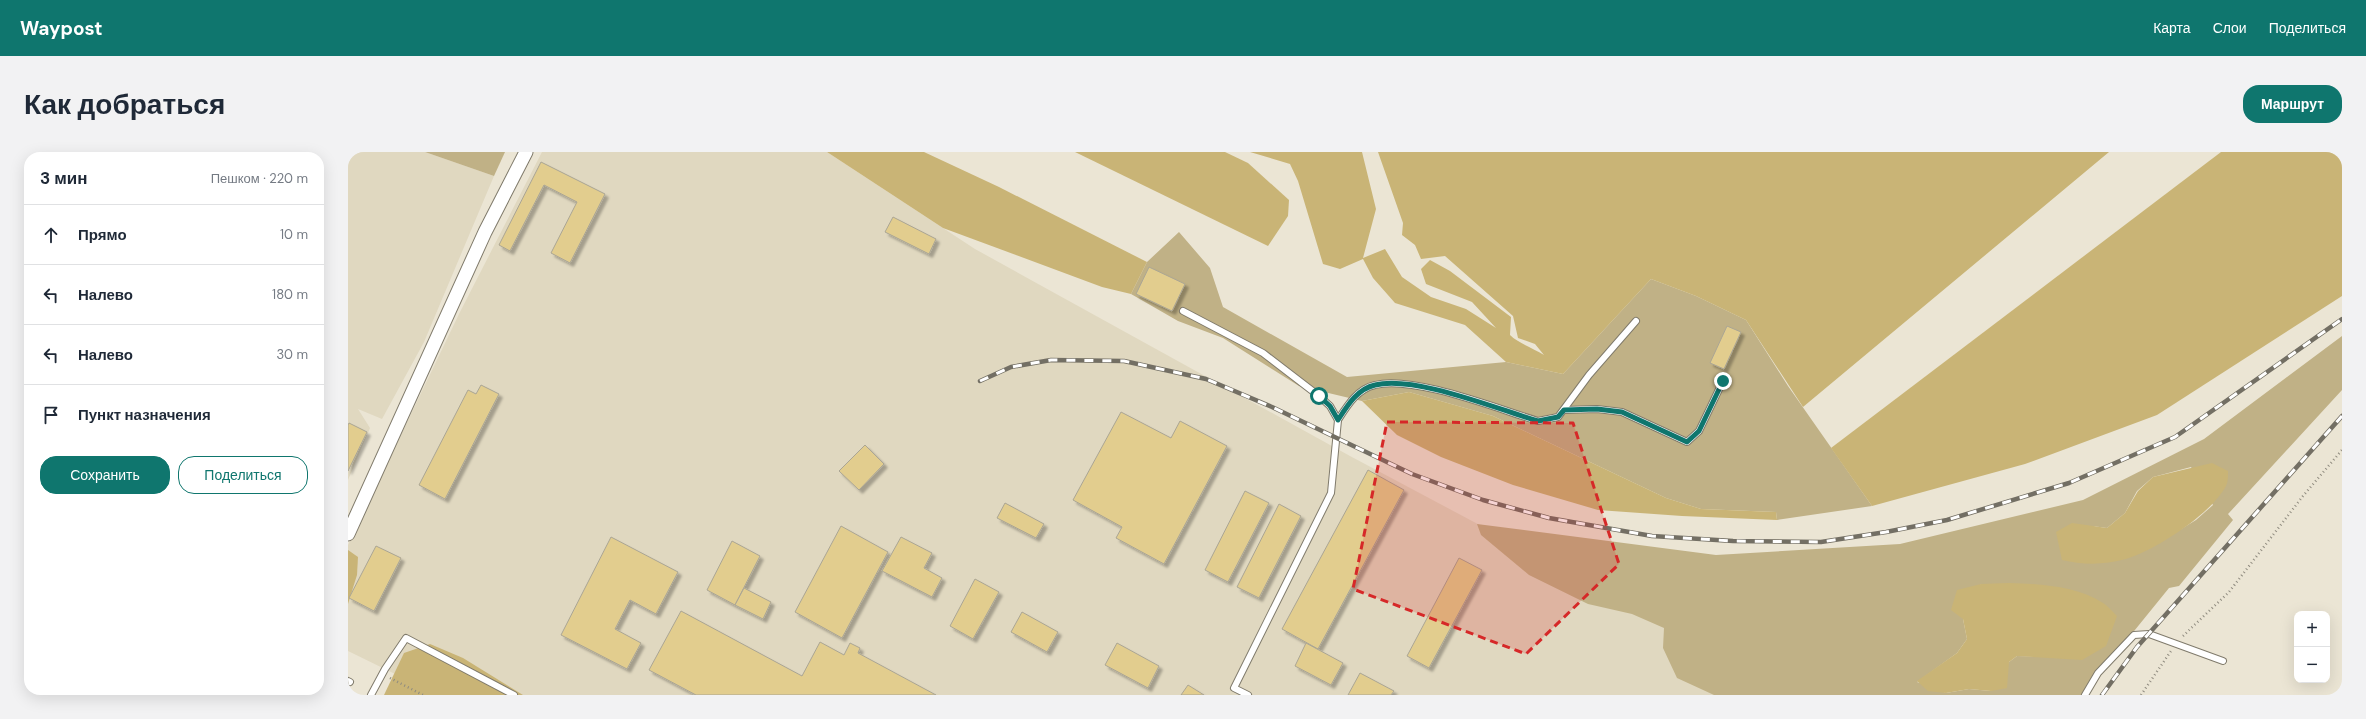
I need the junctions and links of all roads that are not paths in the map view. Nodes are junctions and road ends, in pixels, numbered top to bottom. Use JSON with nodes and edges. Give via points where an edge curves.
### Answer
{"nodes":[{"id":1,"x":526,"y":152,"type":"edge"},
{"id":2,"x":1183,"y":310,"type":"dead end"},
{"id":3,"x":1636,"y":321,"type":"dead end"},
{"id":4,"x":1723,"y":381,"type":"dead end"},
{"id":5,"x":1564,"y":410,"type":"junction"},
{"id":6,"x":1338,"y":420,"type":"junction"},
{"id":7,"x":348,"y":534,"type":"edge"},
{"id":8,"x":2223,"y":661,"type":"dead end"},
{"id":9,"x":371,"y":695,"type":"edge"},
{"id":10,"x":514,"y":695,"type":"edge"},
{"id":11,"x":1248,"y":695,"type":"edge"},
{"id":12,"x":2085,"y":695,"type":"edge"}],
"edges":[{"from":1,"to":7,"type":"street","via":[[485,232]]},
{"from":2,"to":6,"type":"lane","via":[[1263,353],[1319,396],[1330,406]]},
{"from":3,"to":5,"type":"lane","via":[[1589,375]]},
{"from":4,"to":5,"type":"lane","via":[[1699,431],[1687,442],[1622,412],[1597,409]]},
{"from":5,"to":6,"type":"lane","via":[[1558,417],[1538,421],[1413,383],[1374,385],[1351,399]]},
{"from":6,"to":11,"type":"lane","via":[[1331,493],[1234,688]]},
{"from":8,"to":12,"type":"lane","via":[[2149,634],[2134,636],[2098,673]]},
{"from":9,"to":10,"type":"lane","via":[[406,638]]}]}
